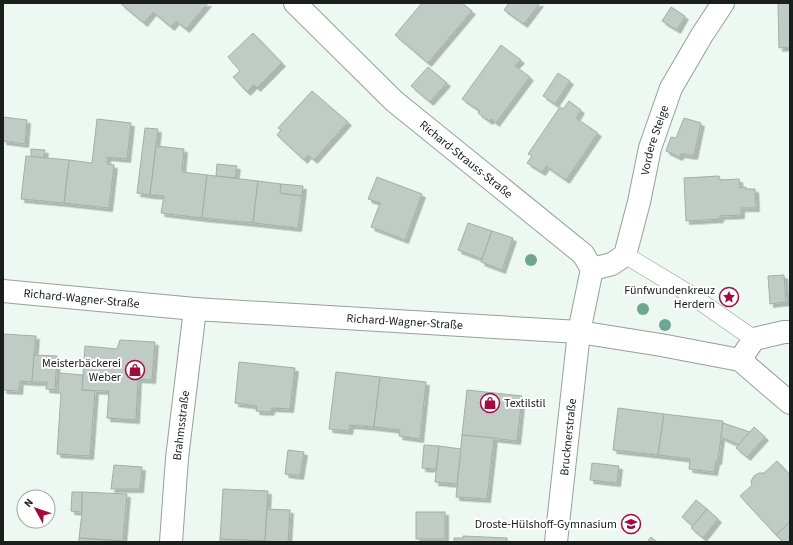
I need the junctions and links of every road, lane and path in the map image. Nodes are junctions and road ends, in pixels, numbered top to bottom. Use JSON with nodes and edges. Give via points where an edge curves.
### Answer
{"nodes":[{"id":1,"x":295,"y":3,"type":"edge"},
{"id":2,"x":723,"y":3,"type":"edge"},
{"id":3,"x":625,"y":256,"type":"junction"},
{"id":4,"x":592,"y":269,"type":"junction"},
{"id":5,"x":3,"y":291,"type":"edge"},
{"id":6,"x":195,"y":309,"type":"junction"},
{"id":7,"x":579,"y":332,"type":"junction"},
{"id":8,"x":790,"y":332,"type":"edge"},
{"id":9,"x":754,"y":338,"type":"junction"},
{"id":10,"x":740,"y":360,"type":"junction"},
{"id":11,"x":790,"y":403,"type":"edge"},
{"id":12,"x":171,"y":542,"type":"edge"},
{"id":13,"x":556,"y":542,"type":"edge"}],
"edges":[{"from":1,"to":4,"type":"street","name":"Richard-Strauss-Straße","via":[[394,101],[583,254]]},
{"from":2,"to":3,"type":"street","name":"Vordere Steige","via":[[671,88],[650,148]]},
{"from":3,"to":4,"type":"street","via":[[612,264]]},
{"from":3,"to":9,"type":"lane","via":[[688,293]]},
{"from":4,"to":7,"type":"street"},
{"from":5,"to":6,"type":"street","name":"Richard-Wagner-Straße"},
{"from":6,"to":7,"type":"street","name":"Richard-Wagner-Straße"},
{"from":6,"to":12,"type":"street","name":"Brahmsstraße","via":[[177,458]]},
{"from":7,"to":10,"type":"street","name":"Richard-Wagner-Straße"},
{"from":7,"to":13,"type":"street","name":"Brucknerstraße"},
{"from":8,"to":9,"type":"street"},
{"from":9,"to":10,"type":"street"},
{"from":10,"to":11,"type":"street"}]}
